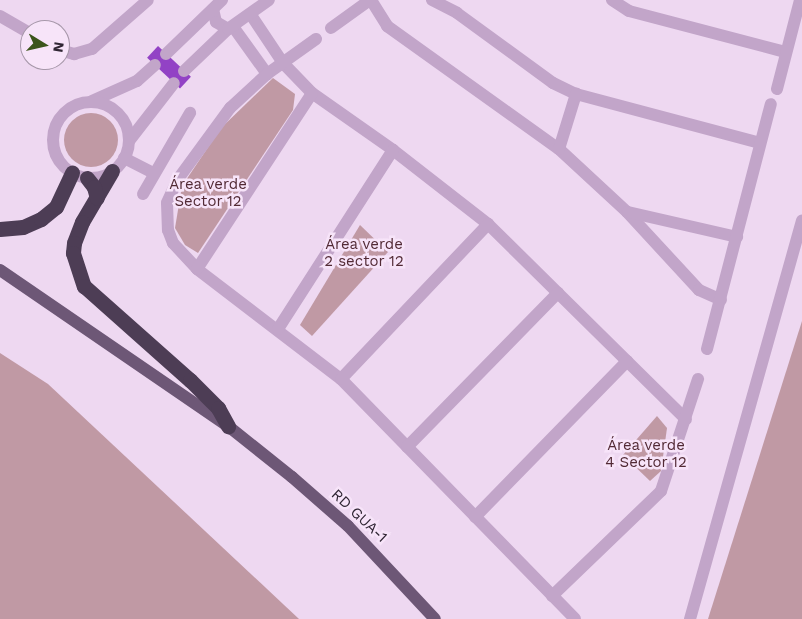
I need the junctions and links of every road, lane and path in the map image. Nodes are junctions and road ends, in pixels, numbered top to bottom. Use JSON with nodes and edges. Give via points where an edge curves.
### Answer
{"nodes":[{"id":1,"x":148,"y":0,"type":"edge"},
{"id":2,"x":269,"y":0,"type":"edge"},
{"id":3,"x":371,"y":0,"type":"edge"},
{"id":4,"x":432,"y":0,"type":"edge"},
{"id":5,"x":612,"y":0,"type":"edge"},
{"id":6,"x":800,"y":0,"type":"edge"},
{"id":7,"x":216,"y":3,"type":"edge"},
{"id":8,"x":252,"y":9,"type":"edge"},
{"id":9,"x":0,"y":16,"type":"edge"},
{"id":10,"x":20,"y":27,"type":"edge"},
{"id":11,"x":231,"y":28,"type":"junction"},
{"id":12,"x":331,"y":28,"type":"dead end"},
{"id":13,"x":316,"y":39,"type":"dead end"},
{"id":14,"x":785,"y":52,"type":"junction"},
{"id":15,"x":70,"y":53,"type":"edge"},
{"id":16,"x":166,"y":54,"type":"dead end"},
{"id":17,"x":283,"y":63,"type":"junction"},
{"id":18,"x":155,"y":65,"type":"dead end"},
{"id":19,"x":184,"y":71,"type":"dead end"},
{"id":20,"x":268,"y":74,"type":"junction"},
{"id":21,"x":174,"y":83,"type":"dead end"},
{"id":22,"x":777,"y":89,"type":"dead end"},
{"id":23,"x":312,"y":93,"type":"junction"},
{"id":24,"x":576,"y":94,"type":"junction"},
{"id":25,"x":92,"y":101,"type":"junction"},
{"id":26,"x":771,"y":104,"type":"dead end"},
{"id":27,"x":190,"y":113,"type":"dead end"},
{"id":28,"x":129,"y":140,"type":"junction"},
{"id":29,"x":760,"y":143,"type":"junction"},
{"id":30,"x":558,"y":149,"type":"junction"},
{"id":31,"x":393,"y":150,"type":"junction"},
{"id":32,"x":124,"y":158,"type":"junction"},
{"id":33,"x":112,"y":171,"type":"junction"},
{"id":34,"x":72,"y":173,"type":"junction"},
{"id":35,"x":153,"y":173,"type":"junction"},
{"id":36,"x":87,"y":178,"type":"junction"},
{"id":37,"x":143,"y":194,"type":"dead end"},
{"id":38,"x":96,"y":198,"type":"junction"},
{"id":39,"x":627,"y":212,"type":"junction"},
{"id":40,"x":802,"y":220,"type":"edge"},
{"id":41,"x":488,"y":224,"type":"junction"},
{"id":42,"x":0,"y":229,"type":"edge"},
{"id":43,"x":737,"y":237,"type":"junction"},
{"id":44,"x":197,"y":269,"type":"junction"},
{"id":45,"x":0,"y":270,"type":"edge"},
{"id":46,"x":558,"y":293,"type":"junction"},
{"id":47,"x":721,"y":300,"type":"junction"},
{"id":48,"x":278,"y":330,"type":"junction"},
{"id":49,"x":707,"y":349,"type":"dead end"},
{"id":50,"x":627,"y":361,"type":"junction"},
{"id":51,"x":342,"y":379,"type":"junction"},
{"id":52,"x":698,"y":379,"type":"dead end"},
{"id":53,"x":686,"y":419,"type":"junction"},
{"id":54,"x":228,"y":426,"type":"junction"},
{"id":55,"x":407,"y":447,"type":"junction"},
{"id":56,"x":476,"y":517,"type":"junction"},
{"id":57,"x":552,"y":596,"type":"junction"},
{"id":58,"x":435,"y":619,"type":"edge"},
{"id":59,"x":575,"y":619,"type":"edge"},
{"id":60,"x":690,"y":619,"type":"edge"}],
"edges":[{"from":1,"to":15,"type":"street","via":[[92,49]]},
{"from":2,"to":8,"type":"street"},
{"from":3,"to":12,"type":"street"},
{"from":3,"to":30,"type":"street","via":[[387,26]]},
{"from":4,"to":24,"type":"street","via":[[552,83]]},
{"from":5,"to":14,"type":"street","via":[[629,11]]},
{"from":6,"to":14,"type":"street"},
{"from":7,"to":11,"type":"street","via":[[216,22]]},
{"from":7,"to":16,"type":"street"},
{"from":8,"to":11,"type":"street"},
{"from":8,"to":17,"type":"street"},
{"from":9,"to":10,"type":"street"},
{"from":11,"to":19,"type":"street"},
{"from":11,"to":20,"type":"street"},
{"from":13,"to":17,"type":"street"},
{"from":14,"to":22,"type":"street"},
{"from":17,"to":20,"type":"street"},
{"from":17,"to":23,"type":"street"},
{"from":18,"to":25,"type":"street","via":[[137,81]]},
{"from":20,"to":44,"type":"street","via":[[230,108],[171,190],[167,203],[168,230],[173,243]]},
{"from":21,"to":28,"type":"street"},
{"from":23,"to":31,"type":"street"},
{"from":23,"to":44,"type":"street"},
{"from":24,"to":29,"type":"street"},
{"from":24,"to":30,"type":"street"},
{"from":25,"to":28,"type":"street","via":[[104,104],[122,118]]},
{"from":25,"to":34,"type":"street","via":[[68,109],[54,129],[55,154]]},
{"from":26,"to":29,"type":"street"},
{"from":27,"to":35,"type":"street"},
{"from":28,"to":32,"type":"street"},
{"from":29,"to":43,"type":"street"},
{"from":30,"to":39,"type":"street"},
{"from":31,"to":41,"type":"street"},
{"from":31,"to":48,"type":"street"},
{"from":32,"to":33,"type":"street"},
{"from":32,"to":35,"type":"street"},
{"from":33,"to":36,"type":"street"},
{"from":33,"to":38,"type":"highway"},
{"from":34,"to":36,"type":"street"},
{"from":34,"to":42,"type":"highway","via":[[56,207],[41,219],[23,227]]},
{"from":35,"to":37,"type":"street"},
{"from":36,"to":38,"type":"highway","via":[[94,187]]},
{"from":38,"to":54,"type":"highway","via":[[74,243],[73,253],[84,286],[190,380],[218,408]]},
{"from":39,"to":43,"type":"street"},
{"from":39,"to":47,"type":"street","via":[[699,290]]},
{"from":40,"to":60,"type":"street"},
{"from":41,"to":46,"type":"street"},
{"from":41,"to":51,"type":"street"},
{"from":43,"to":47,"type":"street"},
{"from":44,"to":48,"type":"street"},
{"from":45,"to":54,"type":"main road","name":"RD GUA-1"},
{"from":46,"to":50,"type":"street"},
{"from":46,"to":55,"type":"street"},
{"from":47,"to":49,"type":"street"},
{"from":48,"to":51,"type":"street"},
{"from":50,"to":53,"type":"street"},
{"from":50,"to":56,"type":"street"},
{"from":51,"to":55,"type":"street"},
{"from":52,"to":53,"type":"street"},
{"from":53,"to":57,"type":"street","via":[[661,491]]},
{"from":54,"to":58,"type":"main road","name":"RD GUA-1","via":[[348,526]]},
{"from":55,"to":56,"type":"street"},
{"from":56,"to":57,"type":"street"},
{"from":57,"to":59,"type":"street"}]}
